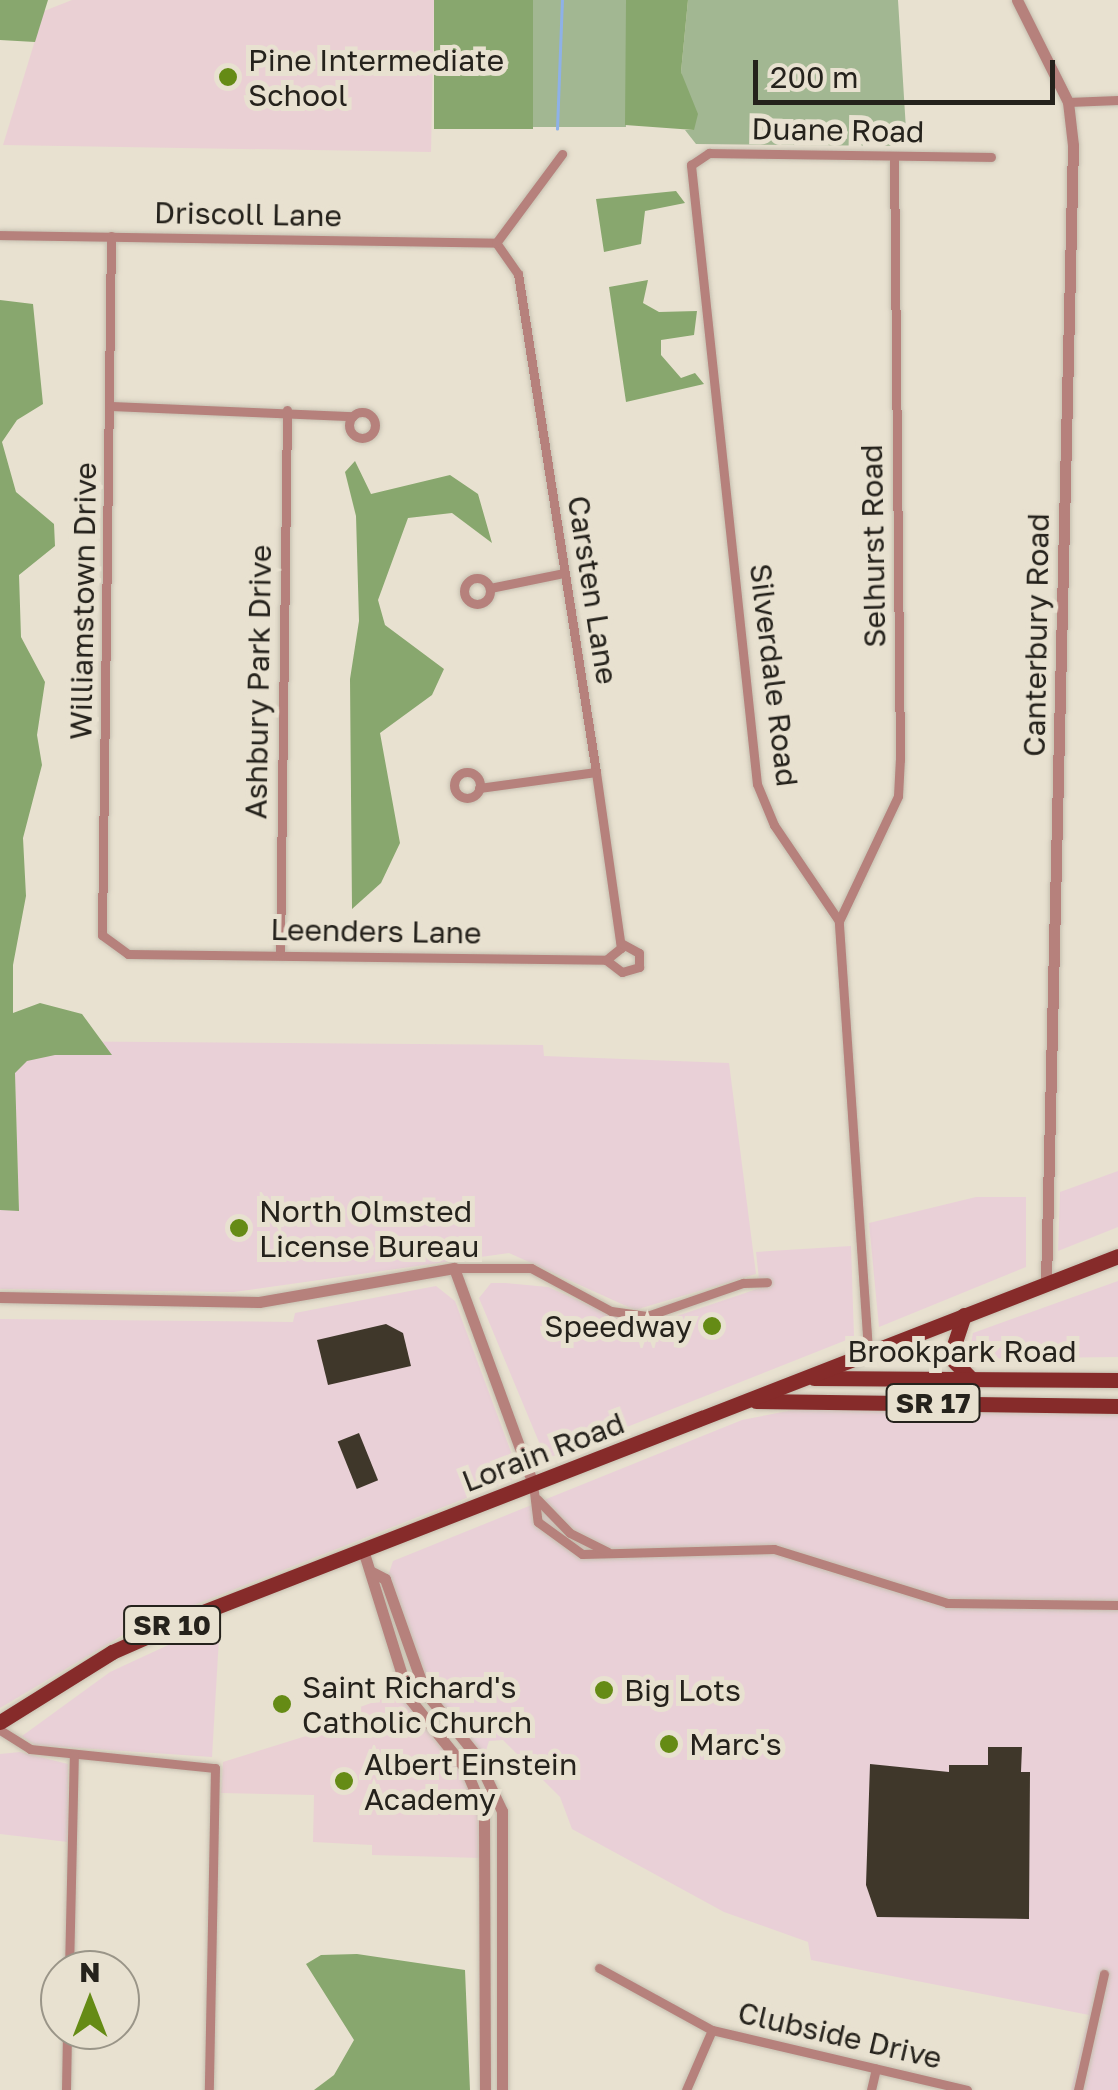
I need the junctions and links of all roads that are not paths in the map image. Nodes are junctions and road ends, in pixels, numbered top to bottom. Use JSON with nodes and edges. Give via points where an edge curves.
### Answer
{"nodes":[{"id":1,"x":1016,"y":0,"type":"edge"},
{"id":2,"x":1118,"y":100,"type":"edge"},
{"id":3,"x":1068,"y":102,"type":"junction"},
{"id":4,"x":562,"y":154,"type":"dead end"},
{"id":5,"x":894,"y":157,"type":"junction"},
{"id":6,"x":990,"y":157,"type":"dead end"},
{"id":7,"x":691,"y":166,"type":"joint"},
{"id":8,"x":0,"y":235,"type":"edge"},
{"id":9,"x":111,"y":236,"type":"junction"},
{"id":10,"x":496,"y":243,"type":"junction"},
{"id":11,"x":111,"y":406,"type":"junction"},
{"id":12,"x":287,"y":410,"type":"junction"},
{"id":13,"x":354,"y":416,"type":"dead end"},
{"id":14,"x":564,"y":573,"type":"junction"},
{"id":15,"x":490,"y":588,"type":"dead end"},
{"id":16,"x":596,"y":772,"type":"junction"},
{"id":17,"x":479,"y":788,"type":"dead end"},
{"id":18,"x":839,"y":921,"type":"junction"},
{"id":19,"x":620,"y":948,"type":"junction"},
{"id":20,"x":128,"y":954,"type":"joint"},
{"id":21,"x":280,"y":954,"type":"junction"},
{"id":22,"x":606,"y":960,"type":"junction"},
{"id":23,"x":1118,"y":1256,"type":"edge"},
{"id":24,"x":454,"y":1268,"type":"junction"},
{"id":25,"x":768,"y":1282,"type":"dead end"},
{"id":26,"x":1046,"y":1284,"type":"junction"},
{"id":27,"x":0,"y":1297,"type":"edge"},
{"id":28,"x":964,"y":1315,"type":"junction"},
{"id":29,"x":868,"y":1350,"type":"junction"},
{"id":30,"x":804,"y":1378,"type":"junction"},
{"id":31,"x":971,"y":1379,"type":"junction"},
{"id":32,"x":1118,"y":1380,"type":"edge"},
{"id":33,"x":748,"y":1401,"type":"junction"},
{"id":34,"x":1118,"y":1406,"type":"edge"},
{"id":35,"x":534,"y":1492,"type":"junction"},
{"id":36,"x":363,"y":1550,"type":"junction"},
{"id":37,"x":608,"y":1552,"type":"junction"},
{"id":38,"x":370,"y":1570,"type":"junction"},
{"id":39,"x":1118,"y":1605,"type":"edge"},
{"id":40,"x":0,"y":1726,"type":"edge"},
{"id":41,"x":74,"y":1755,"type":"junction"},
{"id":42,"x":69,"y":1950,"type":"edge"},
{"id":43,"x":599,"y":1968,"type":"dead end"},
{"id":44,"x":1104,"y":1974,"type":"dead end"},
{"id":45,"x":712,"y":2030,"type":"junction"},
{"id":46,"x":67,"y":2050,"type":"edge"},
{"id":47,"x":876,"y":2069,"type":"junction"},
{"id":48,"x":66,"y":2090,"type":"edge"},
{"id":49,"x":209,"y":2090,"type":"edge"},
{"id":50,"x":484,"y":2090,"type":"edge"},
{"id":51,"x":502,"y":2090,"type":"edge"},
{"id":52,"x":686,"y":2090,"type":"edge"},
{"id":53,"x":871,"y":2090,"type":"edge"},
{"id":54,"x":967,"y":2090,"type":"edge"},
{"id":55,"x":1078,"y":2090,"type":"edge"}],
"edges":[{"from":1,"to":3,"type":"street","name":"Canterbury Road"},
{"from":2,"to":3,"type":"street"},
{"from":3,"to":26,"type":"street","name":"Canterbury Road","via":[[1073,145]]},
{"from":4,"to":10,"type":"street"},
{"from":5,"to":6,"type":"street","name":"Duane Road"},
{"from":5,"to":7,"type":"street","name":"Duane Road","via":[[709,153]]},
{"from":5,"to":18,"type":"street","name":"Selhurst Road","via":[[899,778]]},
{"from":7,"to":18,"type":"street","name":"Silverdale Road","via":[[757,784],[774,825]]},
{"from":8,"to":9,"type":"street","name":"Driscoll Lane"},
{"from":9,"to":10,"type":"street","name":"Driscoll Lane"},
{"from":9,"to":11,"type":"street","name":"Williamstown Drive"},
{"from":10,"to":14,"type":"street","name":"Carsten Lane","via":[[518,274]]},
{"from":11,"to":12,"type":"street"},
{"from":11,"to":20,"type":"street","name":"Williamstown Drive","via":[[102,935]]},
{"from":12,"to":13,"type":"street"},
{"from":12,"to":21,"type":"street","name":"Ashbury Park Drive"},
{"from":14,"to":15,"type":"street"},
{"from":14,"to":16,"type":"street","name":"Carsten Lane"},
{"from":16,"to":17,"type":"street"},
{"from":16,"to":19,"type":"street","name":"Carsten Lane"},
{"from":18,"to":29,"type":"street"},
{"from":19,"to":22,"type":"street"},
{"from":19,"to":22,"type":"street","name":"Leenders Lane","via":[[639,953],[638,967],[622,972]]},
{"from":20,"to":21,"type":"street","name":"Leenders Lane"},
{"from":21,"to":22,"type":"street","name":"Leenders Lane"},
{"from":23,"to":26,"type":"main road","name":"Lorain Road","number":"SR 10"},
{"from":24,"to":25,"type":"street","via":[[531,1268],[626,1315],[658,1315],[743,1283]]},
{"from":24,"to":27,"type":"street","via":[[259,1302]]},
{"from":24,"to":35,"type":"street"},
{"from":26,"to":28,"type":"main road","name":"Lorain Road","number":"SR 10"},
{"from":28,"to":29,"type":"main road","name":"Lorain Road","number":"SR 10"},
{"from":28,"to":31,"type":"main road","via":[[950,1357]]},
{"from":29,"to":30,"type":"main road","name":"Lorain Road","number":"SR 10"},
{"from":30,"to":31,"type":"main road","name":"Brookpark Road","number":"SR 17"},
{"from":30,"to":33,"type":"main road","name":"Lorain Road","number":"SR 10"},
{"from":31,"to":32,"type":"main road","name":"Brookpark Road","number":"SR 17"},
{"from":33,"to":34,"type":"main road","name":"Brookpark Road","number":"SR 17"},
{"from":33,"to":35,"type":"main road","name":"Lorain Road","number":"SR 10"},
{"from":35,"to":36,"type":"main road","name":"Lorain Road","number":"SR 10"},
{"from":35,"to":37,"type":"street","via":[[570,1533]]},
{"from":35,"to":37,"type":"street","via":[[532,1512],[560,1544],[582,1554]]},
{"from":36,"to":38,"type":"street"},
{"from":36,"to":40,"type":"main road","name":"Lorain Road","number":"SR 10","via":[[112,1652]]},
{"from":37,"to":39,"type":"street","via":[[774,1550],[947,1602]]},
{"from":38,"to":50,"type":"street","via":[[409,1698],[465,1768],[484,1812]]},
{"from":38,"to":51,"type":"street","via":[[385,1580],[425,1692],[475,1754],[502,1811]]},
{"from":40,"to":41,"type":"street","via":[[26,1748]]},
{"from":41,"to":42,"type":"street"},
{"from":41,"to":49,"type":"street","via":[[214,1768]]},
{"from":43,"to":45,"type":"street","name":"Clubside Drive"},
{"from":44,"to":55,"type":"street"},
{"from":45,"to":47,"type":"street","name":"Clubside Drive"},
{"from":45,"to":52,"type":"street"},
{"from":46,"to":48,"type":"street"},
{"from":47,"to":53,"type":"street"},
{"from":47,"to":54,"type":"street","name":"Clubside Drive"}]}
